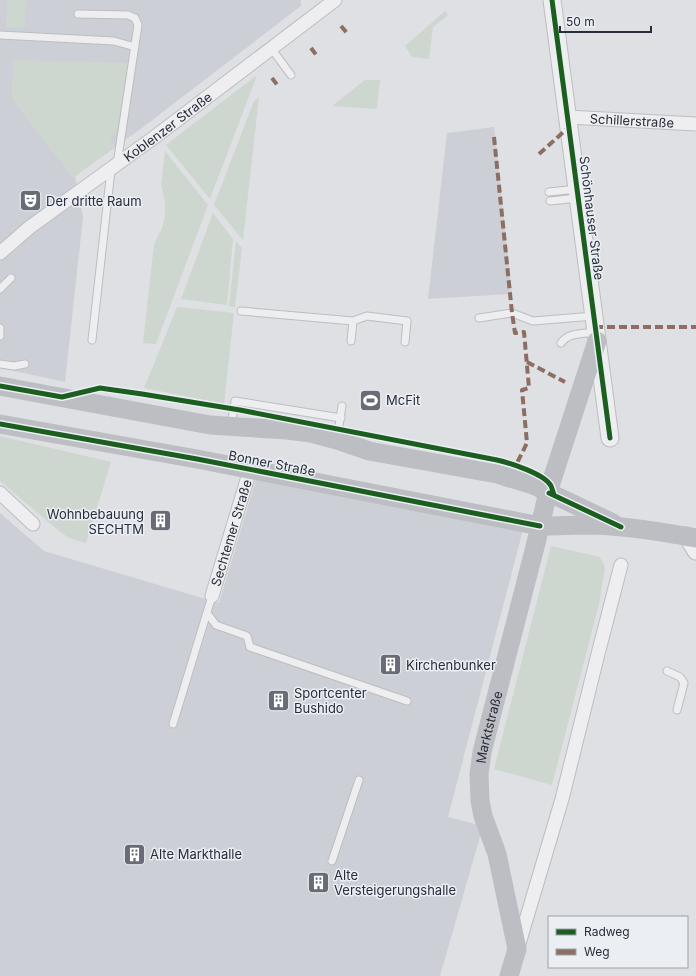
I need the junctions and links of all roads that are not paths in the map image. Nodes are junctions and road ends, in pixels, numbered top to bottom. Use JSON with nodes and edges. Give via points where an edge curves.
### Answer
{"nodes":[{"id":1,"x":335,"y":0,"type":"edge"},
{"id":2,"x":552,"y":0,"type":"edge"},
{"id":3,"x":78,"y":14,"type":"dead end"},
{"id":4,"x":0,"y":35,"type":"edge"},
{"id":5,"x":135,"y":47,"type":"junction"},
{"id":6,"x":271,"y":48,"type":"junction"},
{"id":7,"x":291,"y":75,"type":"dead end"},
{"id":8,"x":568,"y":117,"type":"junction"},
{"id":9,"x":696,"y":124,"type":"edge"},
{"id":10,"x":114,"y":167,"type":"junction"},
{"id":11,"x":549,"y":192,"type":"dead end"},
{"id":12,"x":577,"y":194,"type":"junction"},
{"id":13,"x":550,"y":201,"type":"dead end"},
{"id":14,"x":2,"y":248,"type":"edge"},
{"id":15,"x":11,"y":278,"type":"dead end"},
{"id":16,"x":0,"y":289,"type":"edge"},
{"id":17,"x":241,"y":310,"type":"dead end"},
{"id":18,"x":594,"y":316,"type":"junction"},
{"id":19,"x":479,"y":318,"type":"dead end"},
{"id":20,"x":353,"y":321,"type":"junction"},
{"id":21,"x":0,"y":328,"type":"edge"},
{"id":22,"x":0,"y":336,"type":"edge"},
{"id":23,"x":596,"y":337,"type":"junction"},
{"id":24,"x":92,"y":340,"type":"dead end"},
{"id":25,"x":351,"y":341,"type":"dead end"},
{"id":26,"x":405,"y":342,"type":"dead end"},
{"id":27,"x":561,"y":343,"type":"dead end"},
{"id":28,"x":0,"y":364,"type":"edge"},
{"id":29,"x":25,"y":364,"type":"dead end"},
{"id":30,"x":0,"y":386,"type":"edge"},
{"id":31,"x":342,"y":406,"type":"dead end"},
{"id":32,"x":341,"y":418,"type":"junction"},
{"id":33,"x":0,"y":424,"type":"edge"},
{"id":34,"x":231,"y":427,"type":"junction"},
{"id":35,"x":610,"y":438,"type":"dead end"},
{"id":36,"x":337,"y":440,"type":"junction"},
{"id":37,"x":250,"y":470,"type":"junction"},
{"id":38,"x":0,"y":492,"type":"edge"},
{"id":39,"x":546,"y":499,"type":"junction"},
{"id":40,"x":33,"y":524,"type":"dead end"},
{"id":41,"x":540,"y":526,"type":"junction"},
{"id":42,"x":622,"y":527,"type":"junction"},
{"id":43,"x":693,"y":542,"type":"edge"},
{"id":44,"x":621,"y":565,"type":"dead end"},
{"id":45,"x":212,"y":596,"type":"joint"},
{"id":46,"x":206,"y":614,"type":"junction"},
{"id":47,"x":667,"y":671,"type":"dead end"},
{"id":48,"x":407,"y":701,"type":"dead end"},
{"id":49,"x":677,"y":710,"type":"dead end"},
{"id":50,"x":173,"y":724,"type":"dead end"},
{"id":51,"x":359,"y":780,"type":"dead end"},
{"id":52,"x":332,"y":862,"type":"dead end"},
{"id":53,"x":517,"y":949,"type":"junction"},
{"id":54,"x":513,"y":975,"type":"edge"}],
"edges":[{"from":1,"to":6,"type":"street","name":"Koblenzer Straße"},
{"from":2,"to":8,"type":"street","name":"Schönhauser Straße"},
{"from":3,"to":5,"type":"lane","via":[[128,15],[135,18],[138,25]]},
{"from":4,"to":5,"type":"lane","via":[[114,40]]},
{"from":5,"to":10,"type":"lane"},
{"from":6,"to":7,"type":"lane"},
{"from":6,"to":10,"type":"street","name":"Koblenzer Straße"},
{"from":8,"to":9,"type":"street","name":"Schillerstraße"},
{"from":8,"to":12,"type":"street","name":"Schönhauser Straße"},
{"from":10,"to":14,"type":"street","name":"Koblenzer Straße"},
{"from":10,"to":24,"type":"lane"},
{"from":11,"to":12,"type":"lane"},
{"from":12,"to":13,"type":"lane"},
{"from":12,"to":18,"type":"street","name":"Schönhauser Straße"},
{"from":15,"to":16,"type":"lane"},
{"from":17,"to":20,"type":"lane"},
{"from":18,"to":19,"type":"lane","via":[[533,321],[512,313]]},
{"from":18,"to":23,"type":"street","name":"Schönhauser Straße"},
{"from":20,"to":25,"type":"lane"},
{"from":20,"to":26,"type":"lane","via":[[367,316],[407,321]]},
{"from":21,"to":22,"type":"lane"},
{"from":23,"to":27,"type":"lane","via":[[571,335]]},
{"from":23,"to":35,"type":"street","name":"Schönhauser Straße"},
{"from":23,"to":39,"type":"main road","name":"Schönhauser Straße"},
{"from":28,"to":29,"type":"lane"},
{"from":30,"to":34,"type":"main road","name":"Bonner Straße","via":[[198,424]]},
{"from":31,"to":32,"type":"lane"},
{"from":32,"to":34,"type":"lane","via":[[235,401]]},
{"from":32,"to":36,"type":"lane"},
{"from":33,"to":37,"type":"main road","name":"Bonner Straße"},
{"from":34,"to":36,"type":"main road","name":"Bonner Straße","via":[[287,430]]},
{"from":36,"to":39,"type":"main road","name":"Bonner Straße","via":[[369,450],[497,474],[533,485]]},
{"from":37,"to":41,"type":"main road","name":"Bonner Straße"},
{"from":37,"to":45,"type":"street","name":"Sechtemer Straße"},
{"from":38,"to":40,"type":"street"},
{"from":39,"to":41,"type":"main road","name":"Marktstraße"},
{"from":39,"to":42,"type":"main road","name":"Bonner Straße"},
{"from":41,"to":42,"type":"main road","name":"Bonner Straße"},
{"from":41,"to":53,"type":"main road","name":"Marktstraße","via":[[482,752],[479,774],[483,816],[497,854]]},
{"from":42,"to":43,"type":"main road","name":"Bonner Straße"},
{"from":44,"to":53,"type":"street","name":"Marktstraße","via":[[564,791]]},
{"from":45,"to":46,"type":"lane"},
{"from":46,"to":48,"type":"lane","via":[[216,625],[247,636],[250,647]]},
{"from":46,"to":50,"type":"lane"},
{"from":47,"to":49,"type":"lane","via":[[680,677],[684,683]]},
{"from":51,"to":52,"type":"lane"},
{"from":53,"to":54,"type":"main road","name":"Marktstraße"}]}
